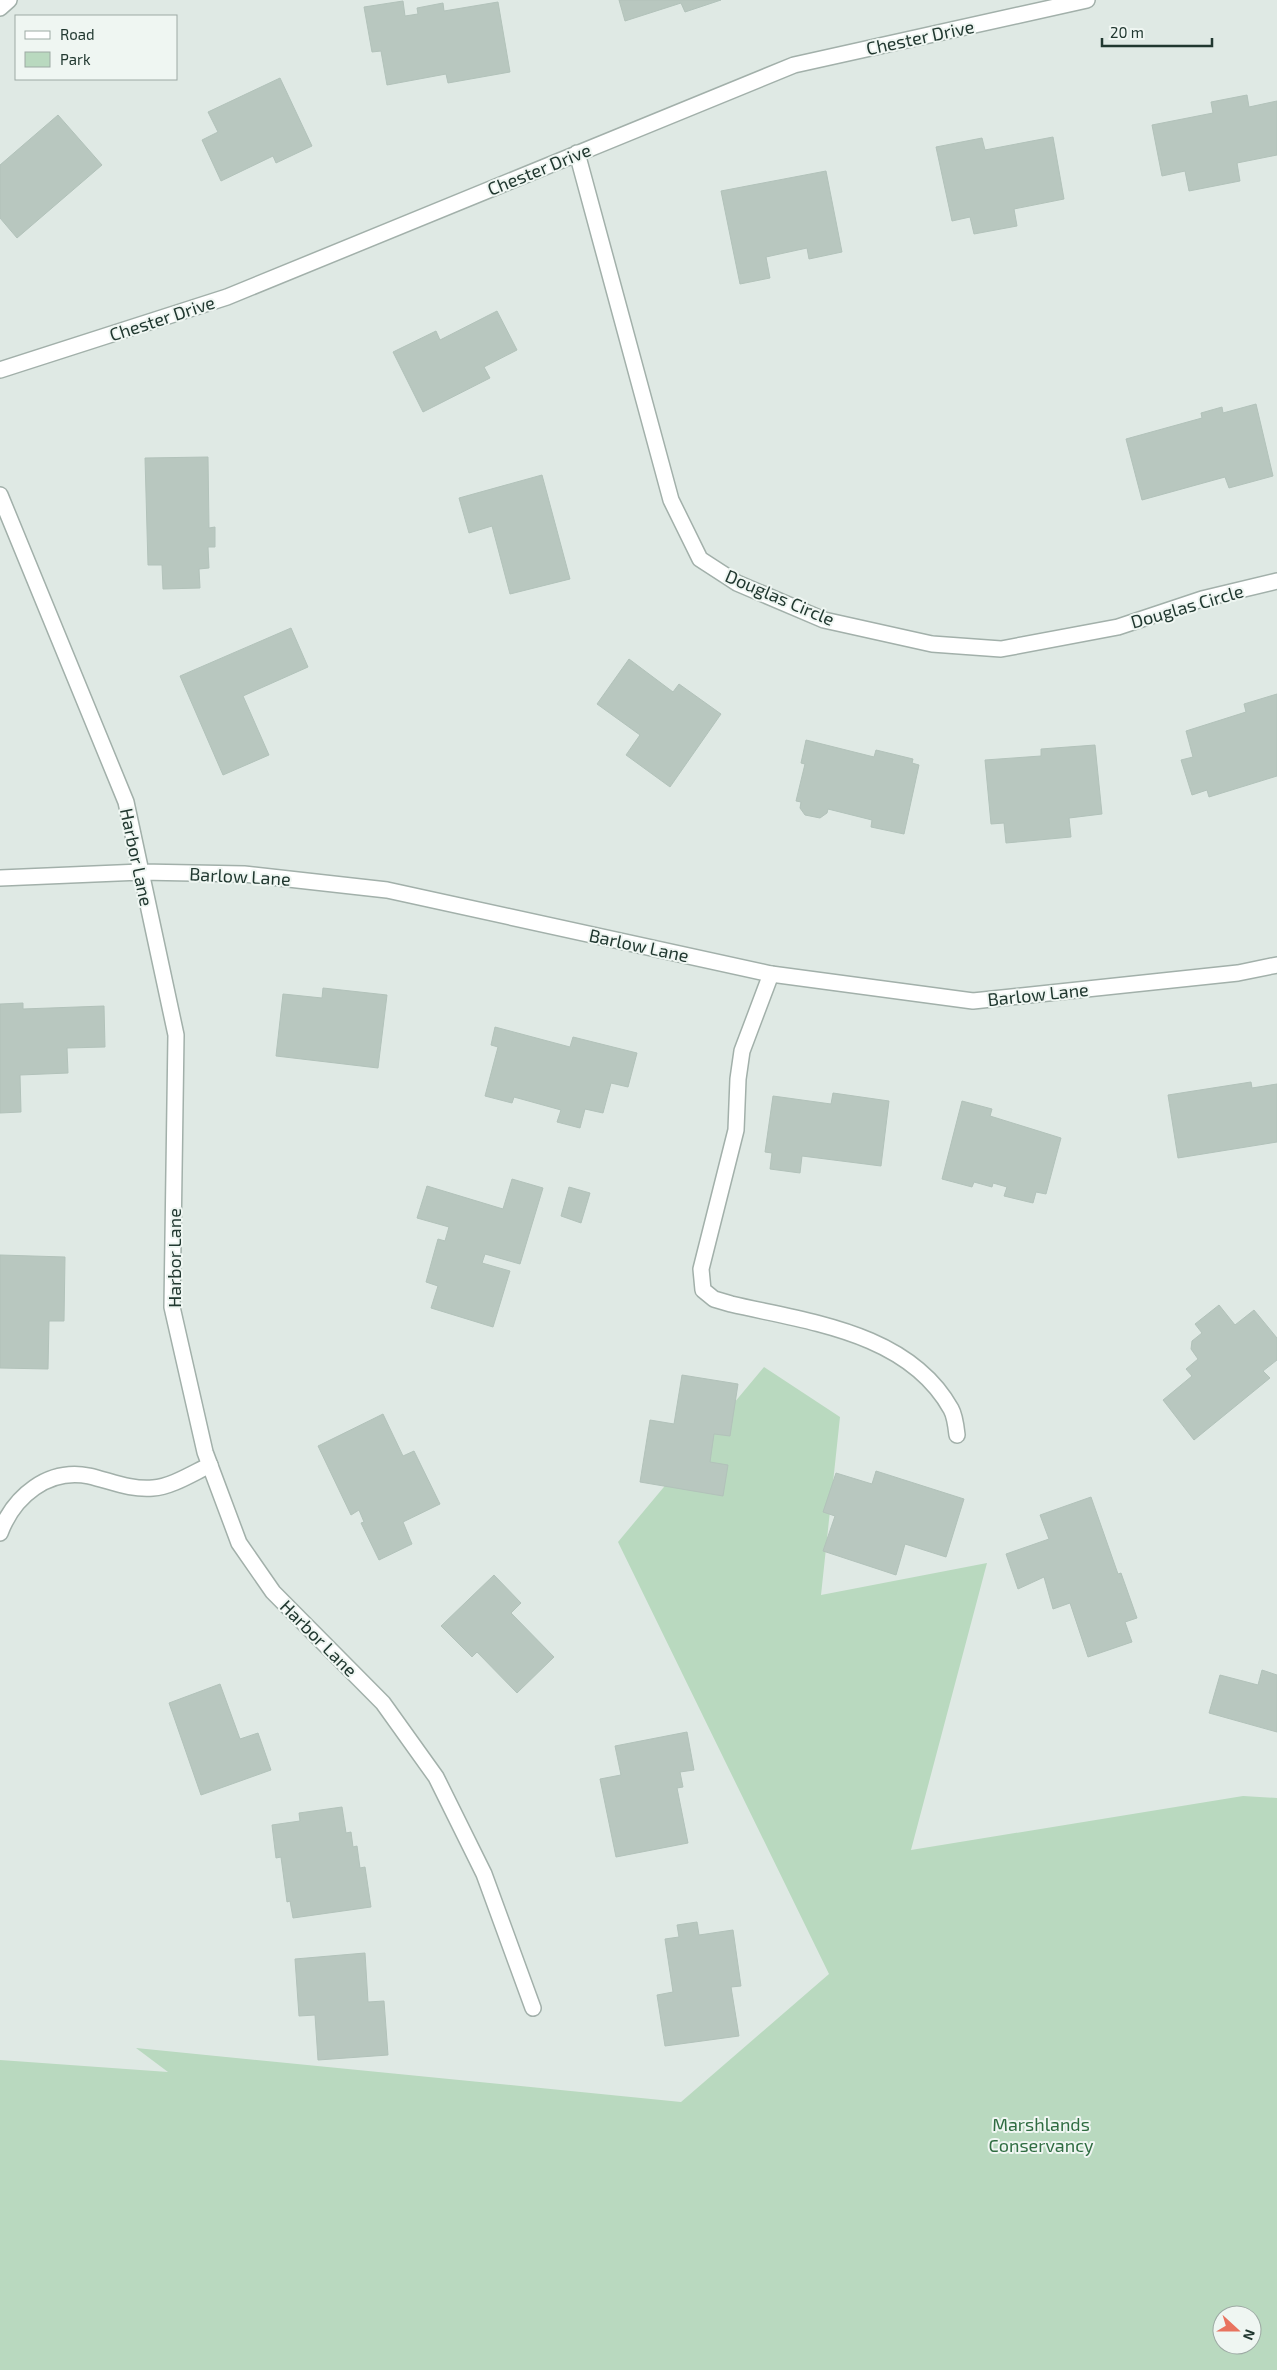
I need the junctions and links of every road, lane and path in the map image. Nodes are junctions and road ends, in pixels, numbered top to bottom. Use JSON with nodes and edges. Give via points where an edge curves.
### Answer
{"nodes":[{"id":1,"x":8,"y":0,"type":"edge"},
{"id":2,"x":1087,"y":0,"type":"edge"},
{"id":3,"x":0,"y":8,"type":"edge"},
{"id":4,"x":577,"y":153,"type":"junction"},
{"id":5,"x":0,"y":370,"type":"edge"},
{"id":6,"x":0,"y":495,"type":"edge"},
{"id":7,"x":1277,"y":581,"type":"edge"},
{"id":8,"x":141,"y":872,"type":"junction"},
{"id":9,"x":0,"y":878,"type":"edge"},
{"id":10,"x":1277,"y":965,"type":"edge"},
{"id":11,"x":771,"y":974,"type":"junction"},
{"id":12,"x":957,"y":1434,"type":"dead end"},
{"id":13,"x":210,"y":1465,"type":"junction"},
{"id":14,"x":0,"y":1533,"type":"edge"},
{"id":15,"x":533,"y":2008,"type":"dead end"}],
"edges":[{"from":1,"to":3,"type":"street"},
{"from":2,"to":4,"type":"street","name":"Chester Drive","via":[[794,65]]},
{"from":4,"to":5,"type":"street","name":"Chester Drive","via":[[227,297]]},
{"from":4,"to":7,"type":"street","name":"Douglas Circle","via":[[671,500],[700,559],[737,582],[824,620],[932,644],[1001,649],[1118,626],[1202,599]]},
{"from":6,"to":8,"type":"street","name":"Harbor Lane","via":[[126,802]]},
{"from":8,"to":9,"type":"street","name":"Barlow Lane"},
{"from":8,"to":11,"type":"street","name":"Barlow Lane","via":[[244,874],[387,890]]},
{"from":8,"to":13,"type":"street","name":"Harbor Lane","via":[[176,1035],[172,1307]]},
{"from":10,"to":11,"type":"street","name":"Barlow Lane","via":[[1238,973],[973,1001]]},
{"from":11,"to":12,"type":"street","via":[[742,1051],[736,1130],[701,1269],[703,1290],[731,1304],[840,1330],[887,1348],[935,1386],[952,1410]]},
{"from":13,"to":14,"type":"street","via":[[156,1488],[136,1489],[72,1474],[56,1477],[28,1492],[4,1522]]},
{"from":13,"to":15,"type":"street","name":"Harbor Lane","via":[[238,1543],[269,1586],[383,1703],[436,1777],[484,1874]]}]}
